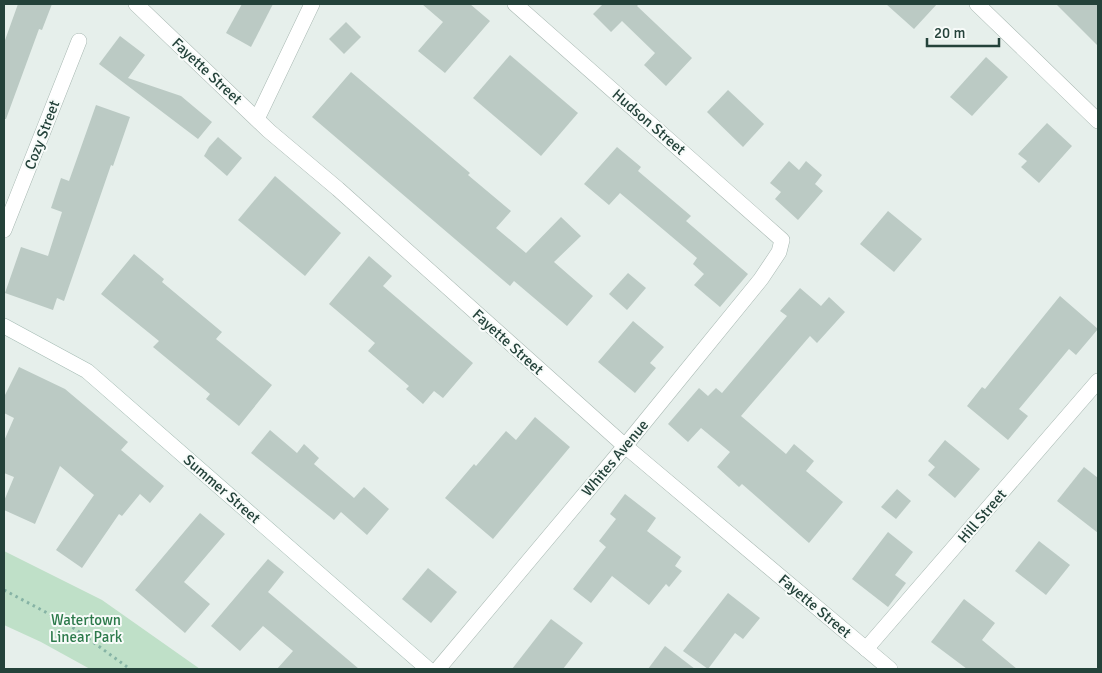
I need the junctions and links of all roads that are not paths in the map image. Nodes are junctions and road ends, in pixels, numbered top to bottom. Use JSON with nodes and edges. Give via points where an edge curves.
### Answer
{"nodes":[{"id":1,"x":136,"y":4,"type":"edge"},
{"id":2,"x":312,"y":4,"type":"edge"},
{"id":3,"x":515,"y":4,"type":"edge"},
{"id":4,"x":978,"y":4,"type":"edge"},
{"id":5,"x":79,"y":41,"type":"dead end"},
{"id":6,"x":257,"y":119,"type":"junction"},
{"id":7,"x":1098,"y":122,"type":"edge"},
{"id":8,"x":4,"y":230,"type":"edge"},
{"id":9,"x":782,"y":240,"type":"joint"},
{"id":10,"x":4,"y":326,"type":"edge"},
{"id":11,"x":1098,"y":381,"type":"edge"},
{"id":12,"x":625,"y":446,"type":"junction"},
{"id":13,"x":866,"y":650,"type":"junction"},
{"id":14,"x":428,"y":669,"type":"edge"},
{"id":15,"x":438,"y":669,"type":"edge"},
{"id":16,"x":890,"y":669,"type":"edge"}],
"edges":[{"from":1,"to":6,"type":"street","name":"Fayette Street"},
{"from":2,"to":6,"type":"street"},
{"from":3,"to":9,"type":"street","name":"Hudson Street"},
{"from":4,"to":7,"type":"street"},
{"from":5,"to":8,"type":"street","name":"Cozy Street"},
{"from":6,"to":12,"type":"street","name":"Fayette Street"},
{"from":9,"to":12,"type":"street","name":"Whites Avenue","via":[[779,252],[761,279]]},
{"from":10,"to":14,"type":"street","name":"Summer Street","via":[[88,371]]},
{"from":11,"to":13,"type":"street","name":"Hill Street"},
{"from":12,"to":13,"type":"street","name":"Fayette Street"},
{"from":12,"to":15,"type":"street","name":"Whites Avenue"},
{"from":13,"to":16,"type":"street","name":"Fayette Street"}]}
